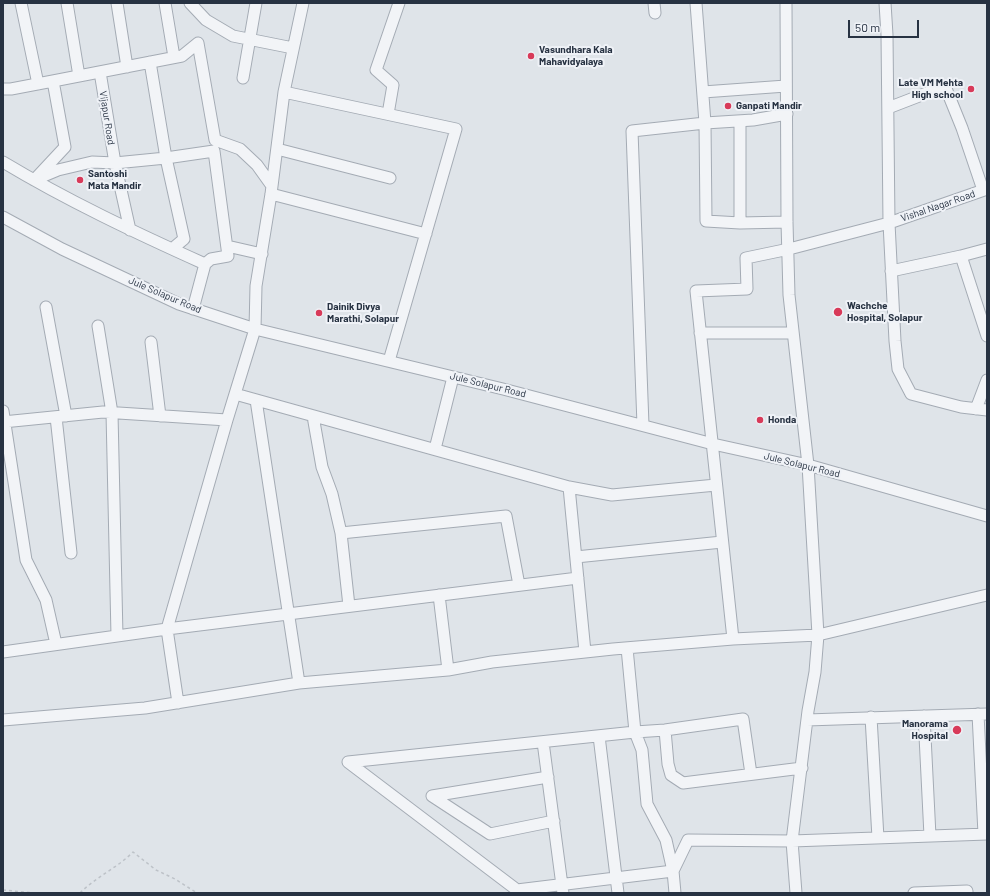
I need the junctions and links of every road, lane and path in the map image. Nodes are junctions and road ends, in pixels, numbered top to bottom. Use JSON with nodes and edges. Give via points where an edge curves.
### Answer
{"nodes":[{"id":1,"x":21,"y":3,"type":"edge"},
{"id":2,"x":67,"y":3,"type":"edge"},
{"id":3,"x":117,"y":3,"type":"edge"},
{"id":4,"x":165,"y":3,"type":"edge"},
{"id":5,"x":190,"y":3,"type":"edge"},
{"id":6,"x":256,"y":3,"type":"edge"},
{"id":7,"x":303,"y":3,"type":"edge"},
{"id":8,"x":399,"y":3,"type":"edge"},
{"id":9,"x":696,"y":3,"type":"edge"},
{"id":10,"x":786,"y":3,"type":"edge"},
{"id":11,"x":885,"y":3,"type":"edge"},
{"id":12,"x":250,"y":39,"type":"junction"},
{"id":13,"x":293,"y":48,"type":"junction"},
{"id":14,"x":174,"y":57,"type":"junction"},
{"id":15,"x":150,"y":62,"type":"junction"},
{"id":16,"x":127,"y":67,"type":"junction"},
{"id":17,"x":100,"y":72,"type":"junction"},
{"id":18,"x":79,"y":76,"type":"junction"},
{"id":19,"x":243,"y":78,"type":"dead end"},
{"id":20,"x":53,"y":81,"type":"junction"},
{"id":21,"x":38,"y":84,"type":"junction"},
{"id":22,"x":786,"y":86,"type":"junction"},
{"id":23,"x":3,"y":88,"type":"edge"},
{"id":24,"x":284,"y":92,"type":"junction"},
{"id":25,"x":703,"y":92,"type":"junction"},
{"id":26,"x":888,"y":108,"type":"junction"},
{"id":27,"x":388,"y":114,"type":"junction"},
{"id":28,"x":787,"y":114,"type":"junction"},
{"id":29,"x":740,"y":121,"type":"junction"},
{"id":30,"x":705,"y":123,"type":"junction"},
{"id":31,"x":277,"y":149,"type":"junction"},
{"id":32,"x":166,"y":158,"type":"junction"},
{"id":33,"x":3,"y":162,"type":"edge"},
{"id":34,"x":115,"y":163,"type":"junction"},
{"id":35,"x":390,"y":178,"type":"dead end"},
{"id":36,"x":34,"y":180,"type":"junction"},
{"id":37,"x":271,"y":190,"type":"junction"},
{"id":38,"x":985,"y":190,"type":"edge"},
{"id":39,"x":3,"y":217,"type":"edge"},
{"id":40,"x":787,"y":222,"type":"junction"},
{"id":41,"x":740,"y":223,"type":"junction"},
{"id":42,"x":889,"y":223,"type":"junction"},
{"id":43,"x":130,"y":230,"type":"junction"},
{"id":44,"x":426,"y":234,"type":"junction"},
{"id":45,"x":227,"y":246,"type":"junction"},
{"id":46,"x":172,"y":249,"type":"junction"},
{"id":47,"x":789,"y":249,"type":"junction"},
{"id":48,"x":987,"y":249,"type":"edge"},
{"id":49,"x":262,"y":254,"type":"junction"},
{"id":50,"x":961,"y":256,"type":"junction"},
{"id":51,"x":205,"y":264,"type":"junction"},
{"id":52,"x":891,"y":271,"type":"junction"},
{"id":53,"x":46,"y":307,"type":"dead end"},
{"id":54,"x":193,"y":309,"type":"junction"},
{"id":55,"x":98,"y":326,"type":"dead end"},
{"id":56,"x":256,"y":329,"type":"junction"},
{"id":57,"x":700,"y":333,"type":"junction"},
{"id":58,"x":794,"y":333,"type":"junction"},
{"id":59,"x":987,"y":336,"type":"edge"},
{"id":60,"x":150,"y":342,"type":"dead end"},
{"id":61,"x":389,"y":361,"type":"junction"},
{"id":62,"x":453,"y":377,"type":"junction"},
{"id":63,"x":987,"y":380,"type":"edge"},
{"id":64,"x":235,"y":394,"type":"junction"},
{"id":65,"x":256,"y":400,"type":"junction"},
{"id":66,"x":982,"y":410,"type":"edge"},
{"id":67,"x":112,"y":413,"type":"junction"},
{"id":68,"x":61,"y":416,"type":"junction"},
{"id":69,"x":160,"y":416,"type":"junction"},
{"id":70,"x":313,"y":416,"type":"junction"},
{"id":71,"x":4,"y":418,"type":"edge"},
{"id":72,"x":227,"y":420,"type":"junction"},
{"id":73,"x":643,"y":425,"type":"junction"},
{"id":74,"x":713,"y":444,"type":"junction"},
{"id":75,"x":436,"y":450,"type":"junction"},
{"id":76,"x":808,"y":465,"type":"junction"},
{"id":77,"x":716,"y":485,"type":"junction"},
{"id":78,"x":569,"y":487,"type":"junction"},
{"id":79,"x":987,"y":516,"type":"edge"},
{"id":80,"x":341,"y":533,"type":"junction"},
{"id":81,"x":722,"y":542,"type":"junction"},
{"id":82,"x":71,"y":553,"type":"dead end"},
{"id":83,"x":576,"y":557,"type":"junction"},
{"id":84,"x":578,"y":578,"type":"junction"},
{"id":85,"x":519,"y":585,"type":"junction"},
{"id":86,"x":439,"y":595,"type":"junction"},
{"id":87,"x":987,"y":595,"type":"edge"},
{"id":88,"x":349,"y":606,"type":"junction"},
{"id":89,"x":289,"y":614,"type":"junction"},
{"id":90,"x":166,"y":629,"type":"junction"},
{"id":91,"x":818,"y":635,"type":"junction"},
{"id":92,"x":117,"y":636,"type":"junction"},
{"id":93,"x":733,"y":639,"type":"junction"},
{"id":94,"x":56,"y":644,"type":"junction"},
{"id":95,"x":627,"y":648,"type":"junction"},
{"id":96,"x":3,"y":652,"type":"edge"},
{"id":97,"x":585,"y":652,"type":"junction"},
{"id":98,"x":448,"y":670,"type":"junction"},
{"id":99,"x":299,"y":683,"type":"junction"},
{"id":100,"x":178,"y":703,"type":"junction"},
{"id":101,"x":982,"y":714,"type":"edge"},
{"id":102,"x":924,"y":716,"type":"junction"},
{"id":103,"x":871,"y":717,"type":"junction"},
{"id":104,"x":3,"y":720,"type":"edge"},
{"id":105,"x":807,"y":720,"type":"junction"},
{"id":106,"x":665,"y":730,"type":"junction"},
{"id":107,"x":636,"y":732,"type":"junction"},
{"id":108,"x":599,"y":736,"type":"junction"},
{"id":109,"x":543,"y":742,"type":"junction"},
{"id":110,"x":802,"y":768,"type":"junction"},
{"id":111,"x":751,"y":774,"type":"junction"},
{"id":112,"x":548,"y":777,"type":"junction"},
{"id":113,"x":554,"y":821,"type":"junction"},
{"id":114,"x":986,"y":834,"type":"edge"},
{"id":115,"x":930,"y":836,"type":"junction"},
{"id":116,"x":878,"y":838,"type":"junction"},
{"id":117,"x":792,"y":842,"type":"junction"},
{"id":118,"x":673,"y":871,"type":"junction"},
{"id":119,"x":617,"y":878,"type":"junction"},
{"id":120,"x":562,"y":889,"type":"edge"},
{"id":121,"x":3,"y":890,"type":"edge"},
{"id":122,"x":34,"y":893,"type":"edge"},
{"id":123,"x":80,"y":893,"type":"edge"},
{"id":124,"x":197,"y":893,"type":"edge"},
{"id":125,"x":618,"y":893,"type":"edge"},
{"id":126,"x":675,"y":893,"type":"edge"},
{"id":127,"x":796,"y":893,"type":"edge"},
{"id":128,"x":914,"y":893,"type":"edge"},
{"id":129,"x":967,"y":893,"type":"edge"}],
"edges":[{"from":1,"to":21,"type":"street"},
{"from":2,"to":18,"type":"street"},
{"from":3,"to":16,"type":"street"},
{"from":4,"to":14,"type":"street"},
{"from":5,"to":12,"type":"street","via":[[206,20],[233,36]]},
{"from":6,"to":12,"type":"street"},
{"from":7,"to":13,"type":"street"},
{"from":8,"to":27,"type":"street","via":[[376,70],[393,85]]},
{"from":9,"to":25,"type":"street"},
{"from":10,"to":22,"type":"street"},
{"from":11,"to":26,"type":"street"},
{"from":12,"to":13,"type":"street"},
{"from":12,"to":19,"type":"street"},
{"from":13,"to":24,"type":"street"},
{"from":14,"to":15,"type":"street"},
{"from":14,"to":37,"type":"street","via":[[182,56],[198,43],[215,140],[240,149],[257,165]]},
{"from":15,"to":16,"type":"street"},
{"from":15,"to":32,"type":"street"},
{"from":16,"to":17,"type":"street"},
{"from":17,"to":18,"type":"street"},
{"from":17,"to":34,"type":"street","name":"Vijapur Road"},
{"from":18,"to":20,"type":"street"},
{"from":20,"to":21,"type":"street"},
{"from":20,"to":36,"type":"street","via":[[65,147]]},
{"from":21,"to":23,"type":"street"},
{"from":22,"to":25,"type":"street"},
{"from":22,"to":28,"type":"street"},
{"from":24,"to":27,"type":"street"},
{"from":24,"to":31,"type":"street"},
{"from":25,"to":30,"type":"street"},
{"from":26,"to":38,"type":"street","via":[[945,86]]},
{"from":26,"to":42,"type":"street"},
{"from":27,"to":44,"type":"street","via":[[456,129]]},
{"from":28,"to":29,"type":"street"},
{"from":28,"to":40,"type":"street"},
{"from":29,"to":30,"type":"street"},
{"from":29,"to":41,"type":"street"},
{"from":30,"to":41,"type":"street","via":[[706,221]]},
{"from":30,"to":73,"type":"street","via":[[632,132]]},
{"from":31,"to":35,"type":"street"},
{"from":31,"to":37,"type":"street"},
{"from":32,"to":34,"type":"street"},
{"from":32,"to":45,"type":"street","via":[[214,150]]},
{"from":32,"to":46,"type":"street","via":[[184,239]]},
{"from":33,"to":36,"type":"street"},
{"from":34,"to":36,"type":"street","via":[[92,162],[71,166]]},
{"from":34,"to":43,"type":"street","name":"Vijapur Road"},
{"from":36,"to":43,"type":"street"},
{"from":37,"to":44,"type":"street"},
{"from":37,"to":49,"type":"street"},
{"from":38,"to":42,"type":"street","name":"Vishal Nagar Road"},
{"from":39,"to":54,"type":"street","name":"Jule Solapur Road","via":[[62,249]]},
{"from":40,"to":41,"type":"street"},
{"from":40,"to":47,"type":"street"},
{"from":42,"to":47,"type":"street","name":"Vishal Nagar Road"},
{"from":42,"to":52,"type":"street"},
{"from":43,"to":46,"type":"street"},
{"from":44,"to":61,"type":"street"},
{"from":45,"to":49,"type":"street"},
{"from":45,"to":51,"type":"street","via":[[228,256],[211,259]]},
{"from":46,"to":51,"type":"street"},
{"from":47,"to":57,"type":"street","name":"Vishal Nagar Road","via":[[746,258],[747,289],[696,291]]},
{"from":47,"to":58,"type":"street","via":[[789,295]]},
{"from":48,"to":50,"type":"street"},
{"from":49,"to":56,"type":"street","via":[[256,286]]},
{"from":50,"to":52,"type":"street"},
{"from":50,"to":59,"type":"street"},
{"from":51,"to":54,"type":"street"},
{"from":52,"to":66,"type":"street","via":[[898,369],[912,394]]},
{"from":53,"to":68,"type":"street"},
{"from":54,"to":56,"type":"street","name":"Jule Solapur Road"},
{"from":55,"to":67,"type":"street"},
{"from":56,"to":61,"type":"street","name":"Jule Solapur Road"},
{"from":56,"to":64,"type":"street"},
{"from":57,"to":58,"type":"street"},
{"from":57,"to":74,"type":"street"},
{"from":58,"to":76,"type":"street"},
{"from":60,"to":69,"type":"street"},
{"from":61,"to":62,"type":"street","name":"Jule Solapur Road"},
{"from":62,"to":73,"type":"street","name":"Jule Solapur Road"},
{"from":62,"to":75,"type":"street"},
{"from":63,"to":66,"type":"street"},
{"from":64,"to":65,"type":"street"},
{"from":64,"to":72,"type":"street"},
{"from":65,"to":70,"type":"street"},
{"from":65,"to":89,"type":"street"},
{"from":67,"to":68,"type":"street"},
{"from":67,"to":69,"type":"street"},
{"from":67,"to":92,"type":"street"},
{"from":68,"to":71,"type":"street"},
{"from":68,"to":82,"type":"street"},
{"from":69,"to":72,"type":"street"},
{"from":70,"to":75,"type":"street"},
{"from":70,"to":80,"type":"street","via":[[322,467],[332,494]]},
{"from":71,"to":94,"type":"street","via":[[26,560],[46,600]]},
{"from":72,"to":90,"type":"street"},
{"from":73,"to":74,"type":"street","name":"Jule Solapur Road"},
{"from":74,"to":76,"type":"street","name":"Jule Solapur Road"},
{"from":74,"to":77,"type":"street"},
{"from":75,"to":78,"type":"street"},
{"from":76,"to":79,"type":"street","name":"Jule Solapur Road"},
{"from":76,"to":91,"type":"street"},
{"from":77,"to":78,"type":"street","via":[[612,495]]},
{"from":77,"to":81,"type":"street"},
{"from":78,"to":83,"type":"street"},
{"from":80,"to":85,"type":"street","via":[[506,516]]},
{"from":80,"to":88,"type":"street"},
{"from":81,"to":83,"type":"street"},
{"from":81,"to":93,"type":"street"},
{"from":83,"to":84,"type":"street"},
{"from":84,"to":85,"type":"street"},
{"from":84,"to":97,"type":"street"},
{"from":85,"to":86,"type":"street"},
{"from":86,"to":88,"type":"street"},
{"from":86,"to":98,"type":"street"},
{"from":87,"to":91,"type":"street"},
{"from":88,"to":89,"type":"street"},
{"from":89,"to":90,"type":"street"},
{"from":89,"to":99,"type":"street"},
{"from":90,"to":92,"type":"street"},
{"from":90,"to":100,"type":"street"},
{"from":91,"to":93,"type":"street"},
{"from":91,"to":105,"type":"street"},
{"from":92,"to":94,"type":"street"},
{"from":93,"to":95,"type":"street"},
{"from":94,"to":96,"type":"street"},
{"from":95,"to":97,"type":"street"},
{"from":95,"to":107,"type":"street"},
{"from":97,"to":98,"type":"street","via":[[492,662]]},
{"from":98,"to":99,"type":"street"},
{"from":99,"to":100,"type":"street"},
{"from":100,"to":104,"type":"street"},
{"from":101,"to":102,"type":"street"},
{"from":101,"to":114,"type":"street"},
{"from":102,"to":103,"type":"street"},
{"from":102,"to":115,"type":"street"},
{"from":103,"to":105,"type":"street"},
{"from":103,"to":116,"type":"street"},
{"from":105,"to":110,"type":"street"},
{"from":106,"to":107,"type":"street"},
{"from":106,"to":111,"type":"street","via":[[671,775],[683,783]]},
{"from":106,"to":111,"type":"street","via":[[743,719]]},
{"from":107,"to":108,"type":"street"},
{"from":107,"to":118,"type":"street","via":[[642,750],[647,804],[666,840]]},
{"from":108,"to":109,"type":"street"},
{"from":108,"to":119,"type":"street"},
{"from":109,"to":112,"type":"street"},
{"from":109,"to":120,"type":"street","via":[[348,762],[517,890]]},
{"from":110,"to":111,"type":"street"},
{"from":110,"to":117,"type":"street"},
{"from":112,"to":113,"type":"street"},
{"from":112,"to":113,"type":"street","via":[[432,796],[490,834]]},
{"from":113,"to":120,"type":"street"},
{"from":114,"to":115,"type":"street"},
{"from":115,"to":116,"type":"street"},
{"from":116,"to":117,"type":"street"},
{"from":117,"to":118,"type":"street","via":[[688,840]]},
{"from":117,"to":127,"type":"street"},
{"from":118,"to":119,"type":"street"},
{"from":118,"to":126,"type":"street"},
{"from":119,"to":120,"type":"street"},
{"from":119,"to":125,"type":"street"},
{"from":121,"to":122,"type":"path"},
{"from":123,"to":124,"type":"path","via":[[133,852],[156,870]]},
{"from":128,"to":129,"type":"street"}]}
